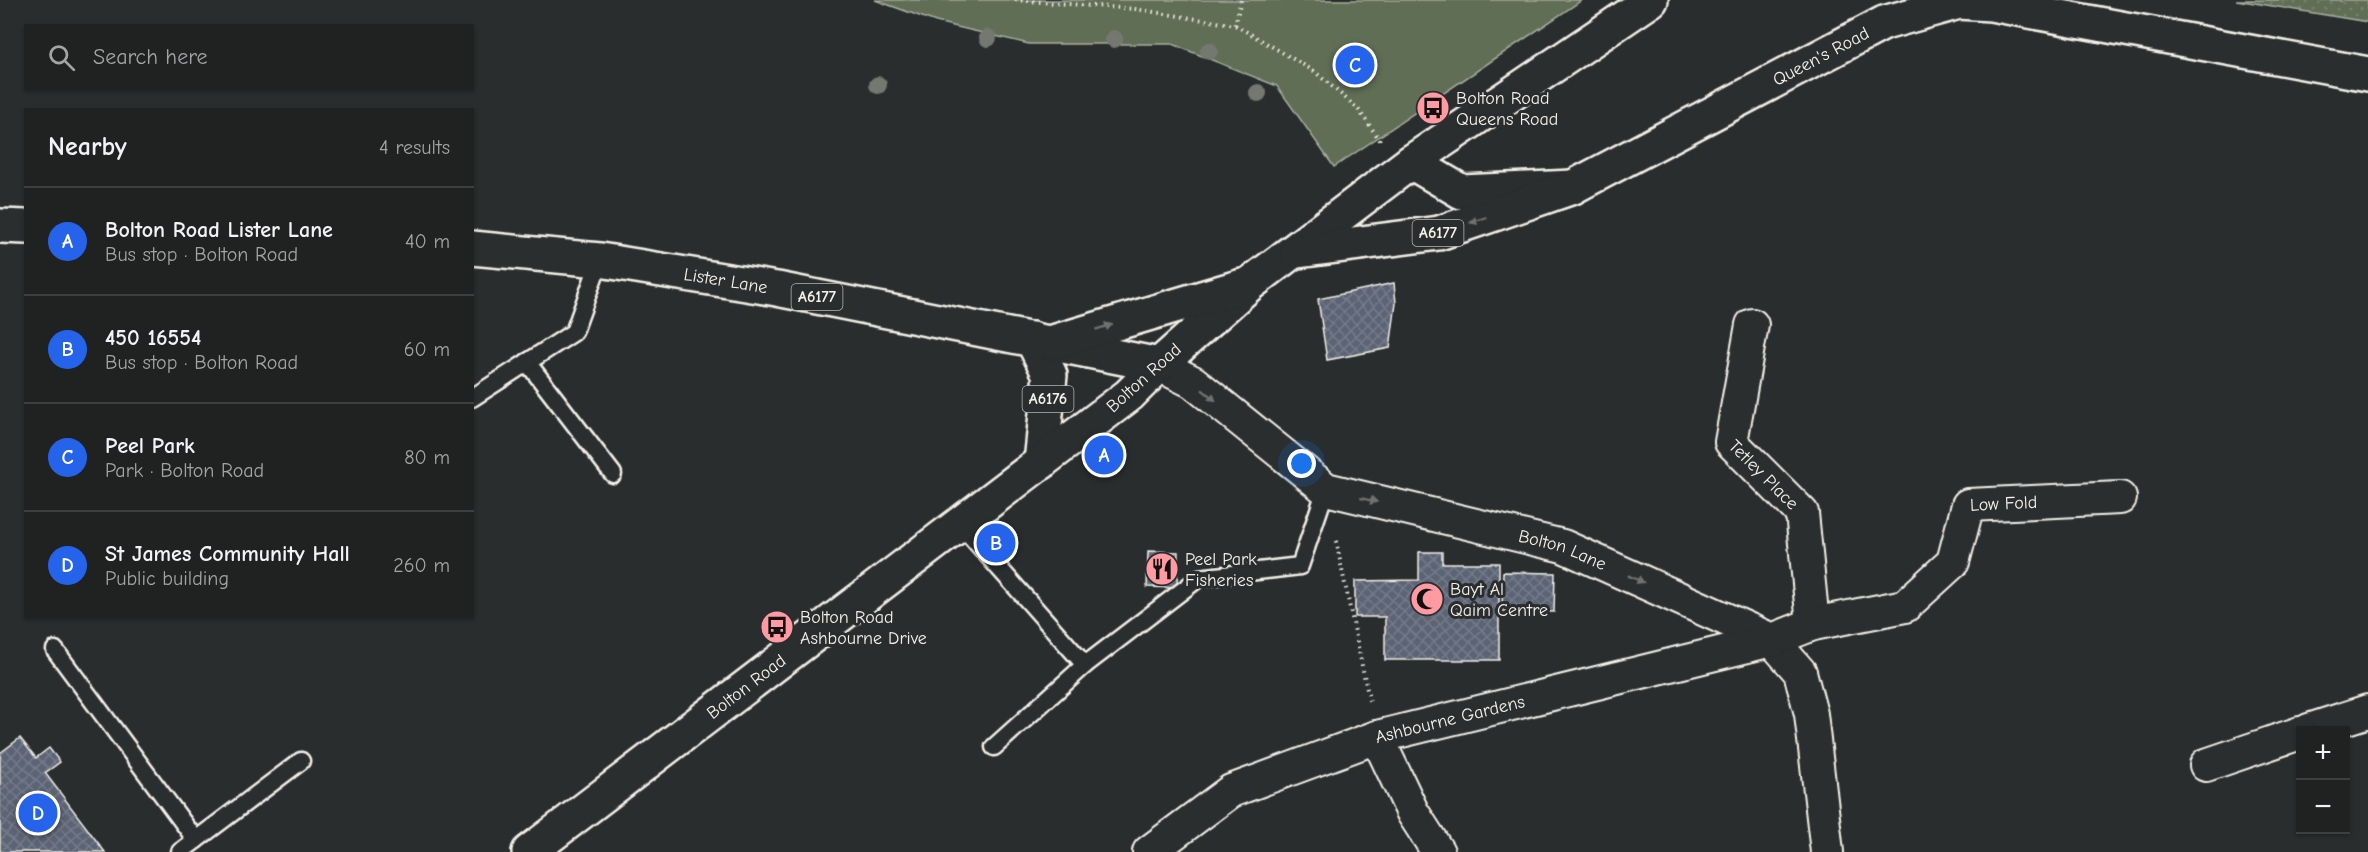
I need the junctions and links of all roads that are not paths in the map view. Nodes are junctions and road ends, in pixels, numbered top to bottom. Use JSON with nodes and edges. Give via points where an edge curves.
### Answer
{"nodes":[{"id":1,"x":1650,"y":0,"type":"edge"},
{"id":2,"x":1992,"y":2,"type":"edge"},
{"id":3,"x":2368,"y":74,"type":"edge"},
{"id":4,"x":1398,"y":155,"type":"junction"},
{"id":5,"x":1573,"y":187,"type":"junction"},
{"id":6,"x":0,"y":226,"type":"edge"},
{"id":7,"x":24,"y":227,"type":"edge"},
{"id":8,"x":474,"y":248,"type":"edge"},
{"id":9,"x":1297,"y":251,"type":"junction"},
{"id":10,"x":600,"y":260,"type":"junction"},
{"id":11,"x":1251,"y":283,"type":"junction"},
{"id":12,"x":1752,"y":325,"type":"dead end"},
{"id":13,"x":1040,"y":341,"type":"junction"},
{"id":14,"x":527,"y":362,"type":"junction"},
{"id":15,"x":1159,"y":365,"type":"junction"},
{"id":16,"x":474,"y":397,"type":"edge"},
{"id":17,"x":1041,"y":463,"type":"junction"},
{"id":18,"x":613,"y":474,"type":"dead end"},
{"id":19,"x":1326,"y":489,"type":"junction"},
{"id":20,"x":2120,"y":498,"type":"dead end"},
{"id":21,"x":960,"y":524,"type":"junction"},
{"id":22,"x":1813,"y":624,"type":"junction"},
{"id":23,"x":1772,"y":639,"type":"junction"},
{"id":24,"x":55,"y":650,"type":"dead end"},
{"id":25,"x":1085,"y":665,"type":"junction"},
{"id":26,"x":2368,"y":711,"type":"edge"},
{"id":27,"x":2321,"y":726,"type":"edge"},
{"id":28,"x":2296,"y":736,"type":"edge"},
{"id":29,"x":1377,"y":737,"type":"junction"},
{"id":30,"x":994,"y":747,"type":"dead end"},
{"id":31,"x":301,"y":761,"type":"dead end"},
{"id":32,"x":2206,"y":765,"type":"dead end"},
{"id":33,"x":196,"y":840,"type":"junction"},
{"id":34,"x":531,"y":851,"type":"edge"},
{"id":35,"x":180,"y":852,"type":"edge"},
{"id":36,"x":1149,"y":852,"type":"edge"},
{"id":37,"x":1438,"y":852,"type":"edge"},
{"id":38,"x":1827,"y":852,"type":"edge"}],
"edges":[{"from":1,"to":4,"type":"main road","name":"Bolton Road"},
{"from":2,"to":3,"type":"main road","name":"Queen's Road","number":"A6177"},
{"from":2,"to":5,"type":"main road","name":"Queen's Road","number":"A6177","via":[[1959,2],[1884,23]]},
{"from":4,"to":5,"type":"main road","via":[[1462,192]]},
{"from":4,"to":9,"type":"main road","name":"Bolton Road"},
{"from":5,"to":9,"type":"main road","name":"Queen's Road","number":"A6177","one_way":true,"via":[[1439,233]]},
{"from":6,"to":7,"type":"main road"},
{"from":8,"to":10,"type":"main road","name":"Lister Lane","number":"A6177"},
{"from":9,"to":11,"type":"main road","name":"Bolton Road","number":"A6177"},
{"from":10,"to":13,"type":"main road","name":"Lister Lane","number":"A6177","via":[[777,289]]},
{"from":10,"to":14,"type":"lane","via":[[574,332]]},
{"from":13,"to":11,"type":"main road","name":"Lister Lane","number":"A6177","one_way":true},
{"from":11,"to":15,"type":"main road","name":"Bolton Road","number":"A6177"},
{"from":12,"to":22,"type":"street","name":"Tetley Place","via":[[1731,442],[1802,513]]},
{"from":13,"to":15,"type":"main road","name":"Lister Lane","number":"A6177"},
{"from":13,"to":17,"type":"main road","number":"A6176","via":[[1050,375]]},
{"from":14,"to":16,"type":"lane"},
{"from":14,"to":18,"type":"lane"},
{"from":15,"to":17,"type":"main road","name":"Bolton Road","number":"A6176","via":[[1129,395]]},
{"from":15,"to":19,"type":"street","name":"Bolton Lane","one_way":true,"via":[[1193,382]]},
{"from":17,"to":21,"type":"main road","name":"Bolton Road","number":"A6176"},
{"from":19,"to":23,"type":"street","name":"Bolton Lane","one_way":true,"via":[[1563,546]]},
{"from":19,"to":25,"type":"lane","via":[[1300,566],[1198,578]]},
{"from":20,"to":22,"type":"street","name":"Low Fold","via":[[1968,505],[1953,562],[1905,606]]},
{"from":21,"to":25,"type":"lane"},
{"from":21,"to":34,"type":"main road","name":"Bolton Road","number":"A6176"},
{"from":22,"to":23,"type":"street","name":"Low Fold"},
{"from":23,"to":29,"type":"street","name":"Ashbourne Gardens"},
{"from":23,"to":38,"type":"street","name":"Bolton Lane","via":[[1800,672],[1811,714]]},
{"from":24,"to":33,"type":"lane"},
{"from":25,"to":30,"type":"lane"},
{"from":26,"to":27,"type":"street"},
{"from":28,"to":32,"type":"street"},
{"from":29,"to":36,"type":"street","name":"Ashbourne Gardens","via":[[1231,791]]},
{"from":29,"to":37,"type":"street","via":[[1413,813]]},
{"from":31,"to":33,"type":"lane"},
{"from":33,"to":35,"type":"lane"}]}
